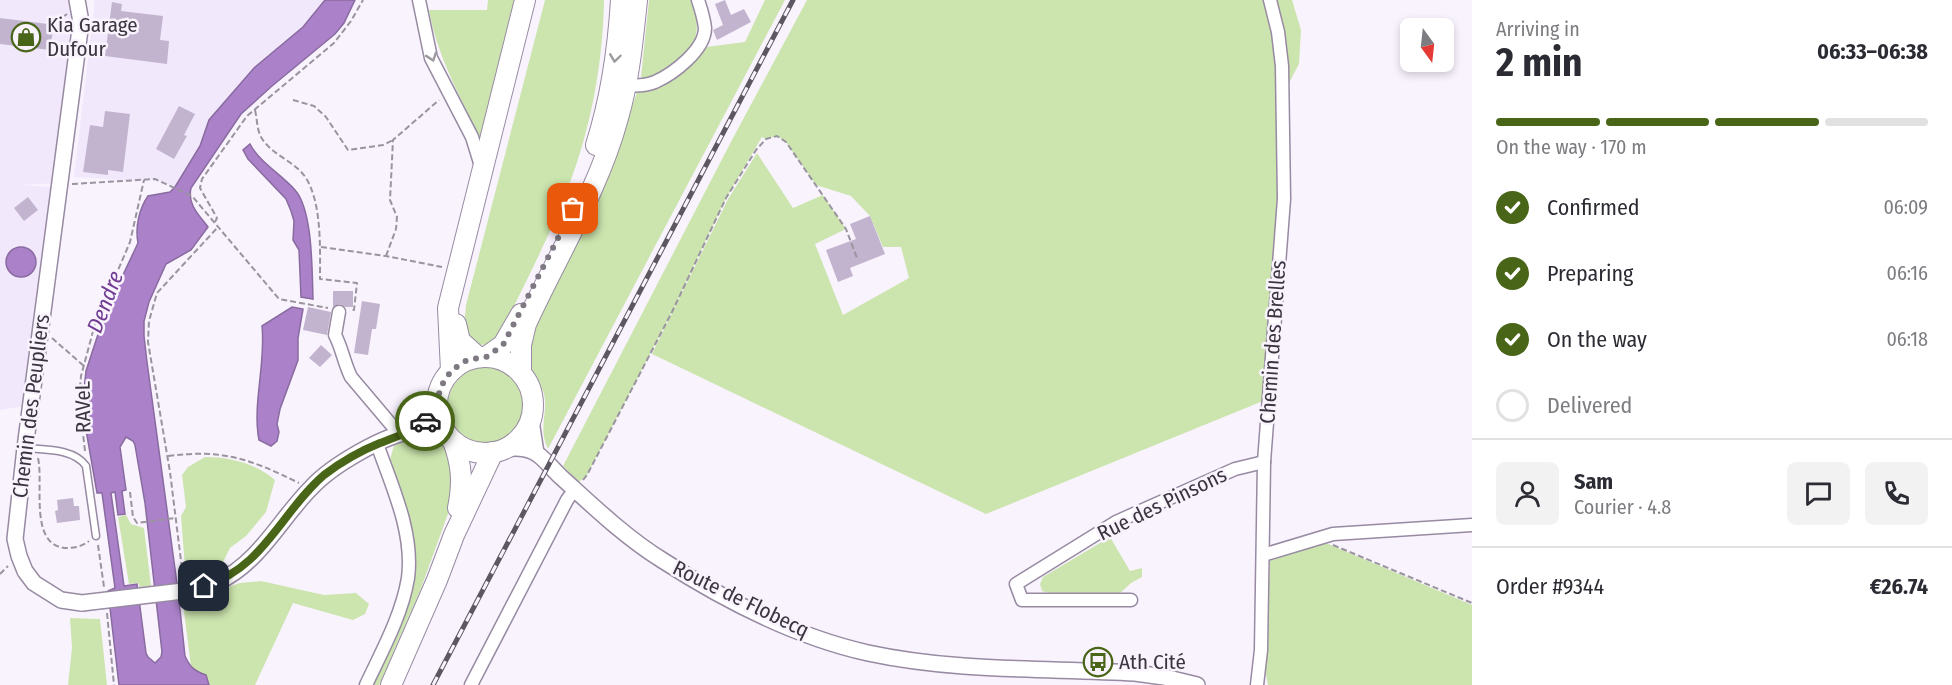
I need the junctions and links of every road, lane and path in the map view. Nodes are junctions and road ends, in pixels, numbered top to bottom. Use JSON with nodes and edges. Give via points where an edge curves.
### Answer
{"nodes":[{"id":1,"x":363,"y":0,"type":"edge"},
{"id":2,"x":419,"y":0,"type":"edge"},
{"id":3,"x":525,"y":0,"type":"edge"},
{"id":4,"x":536,"y":0,"type":"edge"},
{"id":5,"x":621,"y":0,"type":"edge"},
{"id":6,"x":637,"y":0,"type":"edge"},
{"id":7,"x":698,"y":0,"type":"edge"},
{"id":8,"x":1270,"y":0,"type":"edge"},
{"id":9,"x":78,"y":3,"type":"edge"},
{"id":10,"x":50,"y":27,"type":"dead end"},
{"id":11,"x":626,"y":85,"type":"junction"},
{"id":12,"x":449,"y":91,"type":"junction"},
{"id":13,"x":293,"y":100,"type":"dead end"},
{"id":14,"x":255,"y":110,"type":"junction"},
{"id":15,"x":393,"y":140,"type":"junction"},
{"id":16,"x":482,"y":170,"type":"junction"},
{"id":17,"x":144,"y":180,"type":"junction"},
{"id":18,"x":60,"y":183,"type":"junction"},
{"id":19,"x":214,"y":221,"type":"junction"},
{"id":20,"x":218,"y":226,"type":"junction"},
{"id":21,"x":320,"y":247,"type":"junction"},
{"id":22,"x":386,"y":256,"type":"junction"},
{"id":23,"x":857,"y":258,"type":"dead end"},
{"id":24,"x":457,"y":270,"type":"junction"},
{"id":25,"x":339,"y":312,"type":"junction"},
{"id":26,"x":41,"y":328,"type":"junction"},
{"id":27,"x":482,"y":357,"type":"junction"},
{"id":28,"x":84,"y":366,"type":"junction"},
{"id":29,"x":451,"y":371,"type":"junction"},
{"id":30,"x":521,"y":373,"type":"junction"},
{"id":31,"x":437,"y":407,"type":"junction"},
{"id":32,"x":531,"y":421,"type":"junction"},
{"id":33,"x":406,"y":433,"type":"junction"},
{"id":34,"x":450,"y":437,"type":"junction"},
{"id":35,"x":377,"y":444,"type":"junction"},
{"id":36,"x":29,"y":448,"type":"junction"},
{"id":37,"x":498,"y":451,"type":"junction"},
{"id":38,"x":536,"y":453,"type":"junction"},
{"id":39,"x":168,"y":456,"type":"junction"},
{"id":40,"x":1264,"y":462,"type":"junction"},
{"id":41,"x":86,"y":466,"type":"junction"},
{"id":42,"x":310,"y":488,"type":"junction"},
{"id":43,"x":575,"y":489,"type":"junction"},
{"id":44,"x":130,"y":492,"type":"dead end"},
{"id":45,"x":176,"y":519,"type":"junction"},
{"id":46,"x":1472,"y":525,"type":"edge"},
{"id":47,"x":454,"y":535,"type":"junction"},
{"id":48,"x":96,"y":536,"type":"joint"},
{"id":49,"x":1315,"y":538,"type":"junction"},
{"id":50,"x":1263,"y":555,"type":"junction"},
{"id":51,"x":184,"y":586,"type":"dead end"},
{"id":52,"x":1131,"y":600,"type":"dead end"},
{"id":53,"x":1472,"y":603,"type":"edge"},
{"id":54,"x":366,"y":685,"type":"edge"},
{"id":55,"x":391,"y":685,"type":"edge"},
{"id":56,"x":471,"y":685,"type":"edge"},
{"id":57,"x":1197,"y":685,"type":"edge"},
{"id":58,"x":1257,"y":685,"type":"edge"}],
"edges":[{"from":1,"to":14,"type":"path","via":[[334,43]]},
{"from":2,"to":12,"type":"street","one_way":true,"via":[[431,58]]},
{"from":3,"to":16,"type":"highway"},
{"from":4,"to":27,"type":"highway","via":[[456,307],[460,341]]},
{"from":5,"to":27,"type":"highway","one_way":true,"via":[[608,100],[588,171],[517,321],[503,345]]},
{"from":6,"to":11,"type":"highway"},
{"from":7,"to":11,"type":"street","via":[[705,30],[699,48],[655,82]]},
{"from":8,"to":40,"type":"street","name":"Chemin des Brelles","via":[[1282,66],[1284,199]]},
{"from":9,"to":10,"type":"path"},
{"from":9,"to":18,"type":"street","name":"Chemin des Peupliers","via":[[81,22]]},
{"from":11,"to":30,"type":"highway","via":[[597,177],[526,324]]},
{"from":12,"to":15,"type":"path"},
{"from":12,"to":16,"type":"street","via":[[472,136]]},
{"from":13,"to":15,"type":"path","via":[[314,106],[348,150]]},
{"from":14,"to":19,"type":"path","via":[[199,185],[217,218]]},
{"from":14,"to":21,"type":"path","via":[[261,137],[305,177],[318,221]]},
{"from":15,"to":22,"type":"path","via":[[390,200],[397,217]]},
{"from":16,"to":24,"type":"highway"},
{"from":17,"to":18,"type":"path"},
{"from":17,"to":19,"type":"path","via":[[161,181],[195,197]]},
{"from":17,"to":28,"type":"path","name":"RAVeL","via":[[130,242],[95,324]]},
{"from":18,"to":26,"type":"street","name":"Chemin des Peupliers"},
{"from":19,"to":20,"type":"path"},
{"from":20,"to":25,"type":"path","via":[[279,298]]},
{"from":20,"to":39,"type":"path","via":[[157,293],[149,321],[148,342]]},
{"from":21,"to":22,"type":"path"},
{"from":21,"to":25,"type":"path","via":[[320,279],[357,284],[354,310]]},
{"from":22,"to":24,"type":"path"},
{"from":23,"to":43,"type":"path","via":[[846,229],[786,142],[777,136],[766,139],[726,198],[620,413],[587,475]]},
{"from":24,"to":29,"type":"highway","via":[[447,318]]},
{"from":25,"to":33,"type":"street","via":[[335,335],[351,377]]},
{"from":26,"to":28,"type":"path"},
{"from":26,"to":36,"type":"street","name":"Chemin des Peupliers"},
{"from":27,"to":29,"type":"highway","via":[[467,360]]},
{"from":27,"to":30,"type":"highway","via":[[506,361]]},
{"from":28,"to":41,"type":"path","name":"RAVeL","via":[[79,399]]},
{"from":29,"to":31,"type":"highway","via":[[440,388]]},
{"from":30,"to":32,"type":"highway","via":[[531,391]]},
{"from":31,"to":33,"type":"street","name":"Chemin des Peupliers"},
{"from":31,"to":34,"type":"highway","via":[[441,425]]},
{"from":32,"to":37,"type":"highway","via":[[515,443]]},
{"from":32,"to":38,"type":"street"},
{"from":33,"to":34,"type":"street","name":"Chemin des Peupliers"},
{"from":33,"to":35,"type":"street","name":"Chemin des Peupliers"},
{"from":34,"to":37,"type":"highway","via":[[472,451]]},
{"from":34,"to":47,"type":"highway","via":[[462,468]]},
{"from":35,"to":42,"type":"street","name":"Chemin des Peupliers","via":[[338,465]]},
{"from":35,"to":54,"type":"street","via":[[407,538],[408,577],[394,623]]},
{"from":36,"to":41,"type":"lane","via":[[73,455]]},
{"from":36,"to":42,"type":"street","name":"Chemin des Peupliers","bridge":true,"via":[[16,523],[19,556],[25,571],[40,588],[61,600],[82,603],[219,582],[252,559]]},
{"from":36,"to":48,"type":"path","via":[[39,462],[43,531],[51,544],[73,548]]},
{"from":37,"to":38,"type":"street","via":[[517,447]]},
{"from":37,"to":47,"type":"highway"},
{"from":38,"to":43,"type":"street","name":"Route de Flobecq"},
{"from":39,"to":42,"type":"path","via":[[204,452],[235,457]]},
{"from":39,"to":45,"type":"path"},
{"from":40,"to":50,"type":"street","name":"Chemin des Brelles"},
{"from":40,"to":52,"type":"street","name":"Rue des Pinsons","via":[[1235,469],[1116,522],[1016,584],[1022,600]]},
{"from":41,"to":48,"type":"lane"},
{"from":43,"to":56,"type":"street"},
{"from":43,"to":57,"type":"street","name":"Route de Flobecq","via":[[661,560],[770,618],[836,644],[938,664],[1135,673]]},
{"from":44,"to":45,"type":"path","via":[[137,523]]},
{"from":45,"to":51,"type":"path"},
{"from":46,"to":49,"type":"street","via":[[1346,532]]},
{"from":47,"to":55,"type":"highway"},
{"from":49,"to":50,"type":"street"},
{"from":49,"to":53,"type":"path"},
{"from":50,"to":58,"type":"street","name":"Chemin des Brelles"}]}
